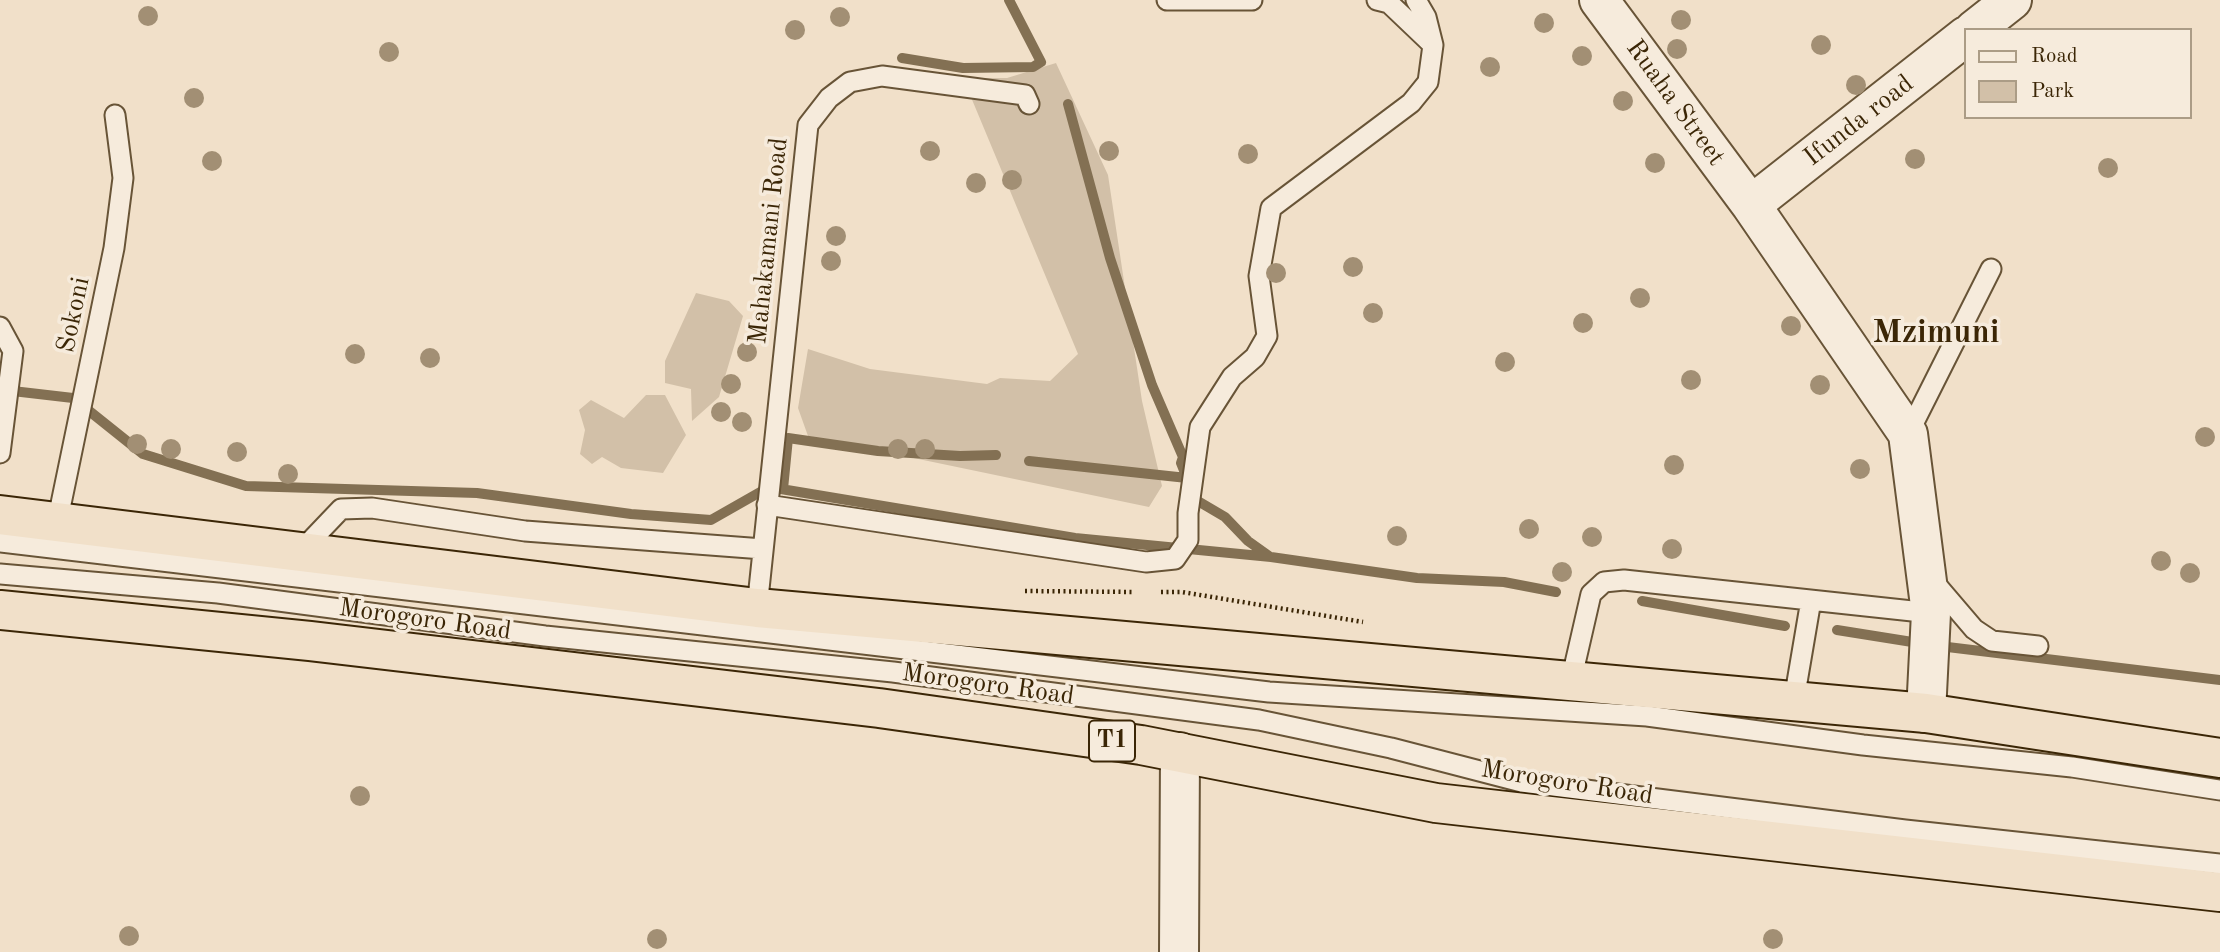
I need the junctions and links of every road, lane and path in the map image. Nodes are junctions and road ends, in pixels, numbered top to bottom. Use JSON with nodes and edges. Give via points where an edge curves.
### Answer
{"nodes":[{"id":1,"x":1167,"y":0,"type":"edge"},
{"id":2,"x":1252,"y":0,"type":"edge"},
{"id":3,"x":1377,"y":0,"type":"edge"},
{"id":4,"x":1416,"y":0,"type":"edge"},
{"id":5,"x":1599,"y":0,"type":"edge"},
{"id":6,"x":2012,"y":0,"type":"edge"},
{"id":7,"x":1977,"y":28,"type":"edge"},
{"id":8,"x":1965,"y":37,"type":"edge"},
{"id":9,"x":1433,"y":45,"type":"junction"},
{"id":10,"x":1029,"y":104,"type":"dead end"},
{"id":11,"x":116,"y":115,"type":"dead end"},
{"id":12,"x":1751,"y":205,"type":"junction"},
{"id":13,"x":1991,"y":269,"type":"dead end"},
{"id":14,"x":0,"y":327,"type":"edge"},
{"id":15,"x":1908,"y":433,"type":"junction"},
{"id":16,"x":0,"y":453,"type":"edge"},
{"id":17,"x":767,"y":505,"type":"junction"},
{"id":18,"x":0,"y":515,"type":"edge"},
{"id":19,"x":57,"y":523,"type":"junction"},
{"id":20,"x":0,"y":542,"type":"edge"},
{"id":21,"x":763,"y":549,"type":"junction"},
{"id":22,"x":299,"y":552,"type":"junction"},
{"id":23,"x":1926,"y":572,"type":"junction"},
{"id":24,"x":0,"y":574,"type":"edge"},
{"id":25,"x":1811,"y":600,"type":"junction"},
{"id":26,"x":757,"y":608,"type":"junction"},
{"id":27,"x":0,"y":610,"type":"edge"},
{"id":28,"x":1931,"y":613,"type":"junction"},
{"id":29,"x":2038,"y":646,"type":"dead end"},
{"id":30,"x":1571,"y":681,"type":"junction"},
{"id":31,"x":1794,"y":700,"type":"junction"},
{"id":32,"x":1926,"y":713,"type":"junction"},
{"id":33,"x":1180,"y":752,"type":"junction"},
{"id":34,"x":2220,"y":758,"type":"edge"},
{"id":35,"x":2220,"y":790,"type":"edge"},
{"id":36,"x":2220,"y":864,"type":"edge"},
{"id":37,"x":2220,"y":892,"type":"edge"},
{"id":38,"x":1180,"y":952,"type":"edge"}],
"edges":[{"from":1,"to":2,"type":"lane"},
{"from":3,"to":9,"type":"lane","via":[[1389,3]]},
{"from":4,"to":9,"type":"lane"},
{"from":5,"to":12,"type":"street","name":"Ruaha Street"},
{"from":6,"to":7,"type":"street"},
{"from":8,"to":12,"type":"street","name":"Ifunda road"},
{"from":9,"to":17,"type":"lane","via":[[1428,82],[1411,103],[1271,208],[1259,276],[1267,336],[1255,357],[1232,377],[1200,427],[1188,540],[1175,559],[1146,562]]},
{"from":10,"to":17,"type":"lane","name":"Mahakamani Road","via":[[1026,95],[882,76],[850,82],[829,98],[808,125]]},
{"from":11,"to":19,"type":"lane","name":"Sokoni","via":[[123,178],[114,248]]},
{"from":12,"to":15,"type":"street","name":"Ruaha Street"},
{"from":13,"to":15,"type":"lane"},
{"from":14,"to":16,"type":"lane","via":[[13,351]]},
{"from":15,"to":23,"type":"street"},
{"from":17,"to":21,"type":"lane","name":"Mahakamani Road"},
{"from":18,"to":19,"type":"highway","name":"Morogoro Road"},
{"from":19,"to":22,"type":"highway","name":"Morogoro Road"},
{"from":20,"to":35,"type":"lane","name":"Morogoro Road","via":[[1269,692],[1647,716],[2071,767]]},
{"from":21,"to":22,"type":"lane","via":[[525,531],[362,508],[341,509]]},
{"from":21,"to":26,"type":"lane","name":"Mahakamani Road"},
{"from":22,"to":26,"type":"highway","name":"Morogoro Road"},
{"from":23,"to":28,"type":"street"},
{"from":23,"to":29,"type":"lane","via":[[1974,629],[1992,641]]},
{"from":24,"to":36,"type":"lane","name":"Morogoro Road","via":[[218,593],[545,636],[893,672],[1259,720],[1522,782]]},
{"from":25,"to":28,"type":"lane"},
{"from":25,"to":30,"type":"lane","via":[[1624,580],[1604,582],[1591,594]]},
{"from":25,"to":31,"type":"lane"},
{"from":26,"to":30,"type":"highway","name":"Morogoro Road"},
{"from":27,"to":33,"type":"highway","name":"Morogoro Road","number":"T1","via":[[865,706]]},
{"from":28,"to":32,"type":"street"},
{"from":30,"to":31,"type":"highway","name":"Morogoro Road"},
{"from":31,"to":32,"type":"highway","name":"Morogoro Road"},
{"from":32,"to":34,"type":"highway","name":"Morogoro Road"},
{"from":33,"to":37,"type":"highway","name":"Morogoro Road","number":"T1","via":[[1436,803]]},
{"from":33,"to":38,"type":"street"}]}
